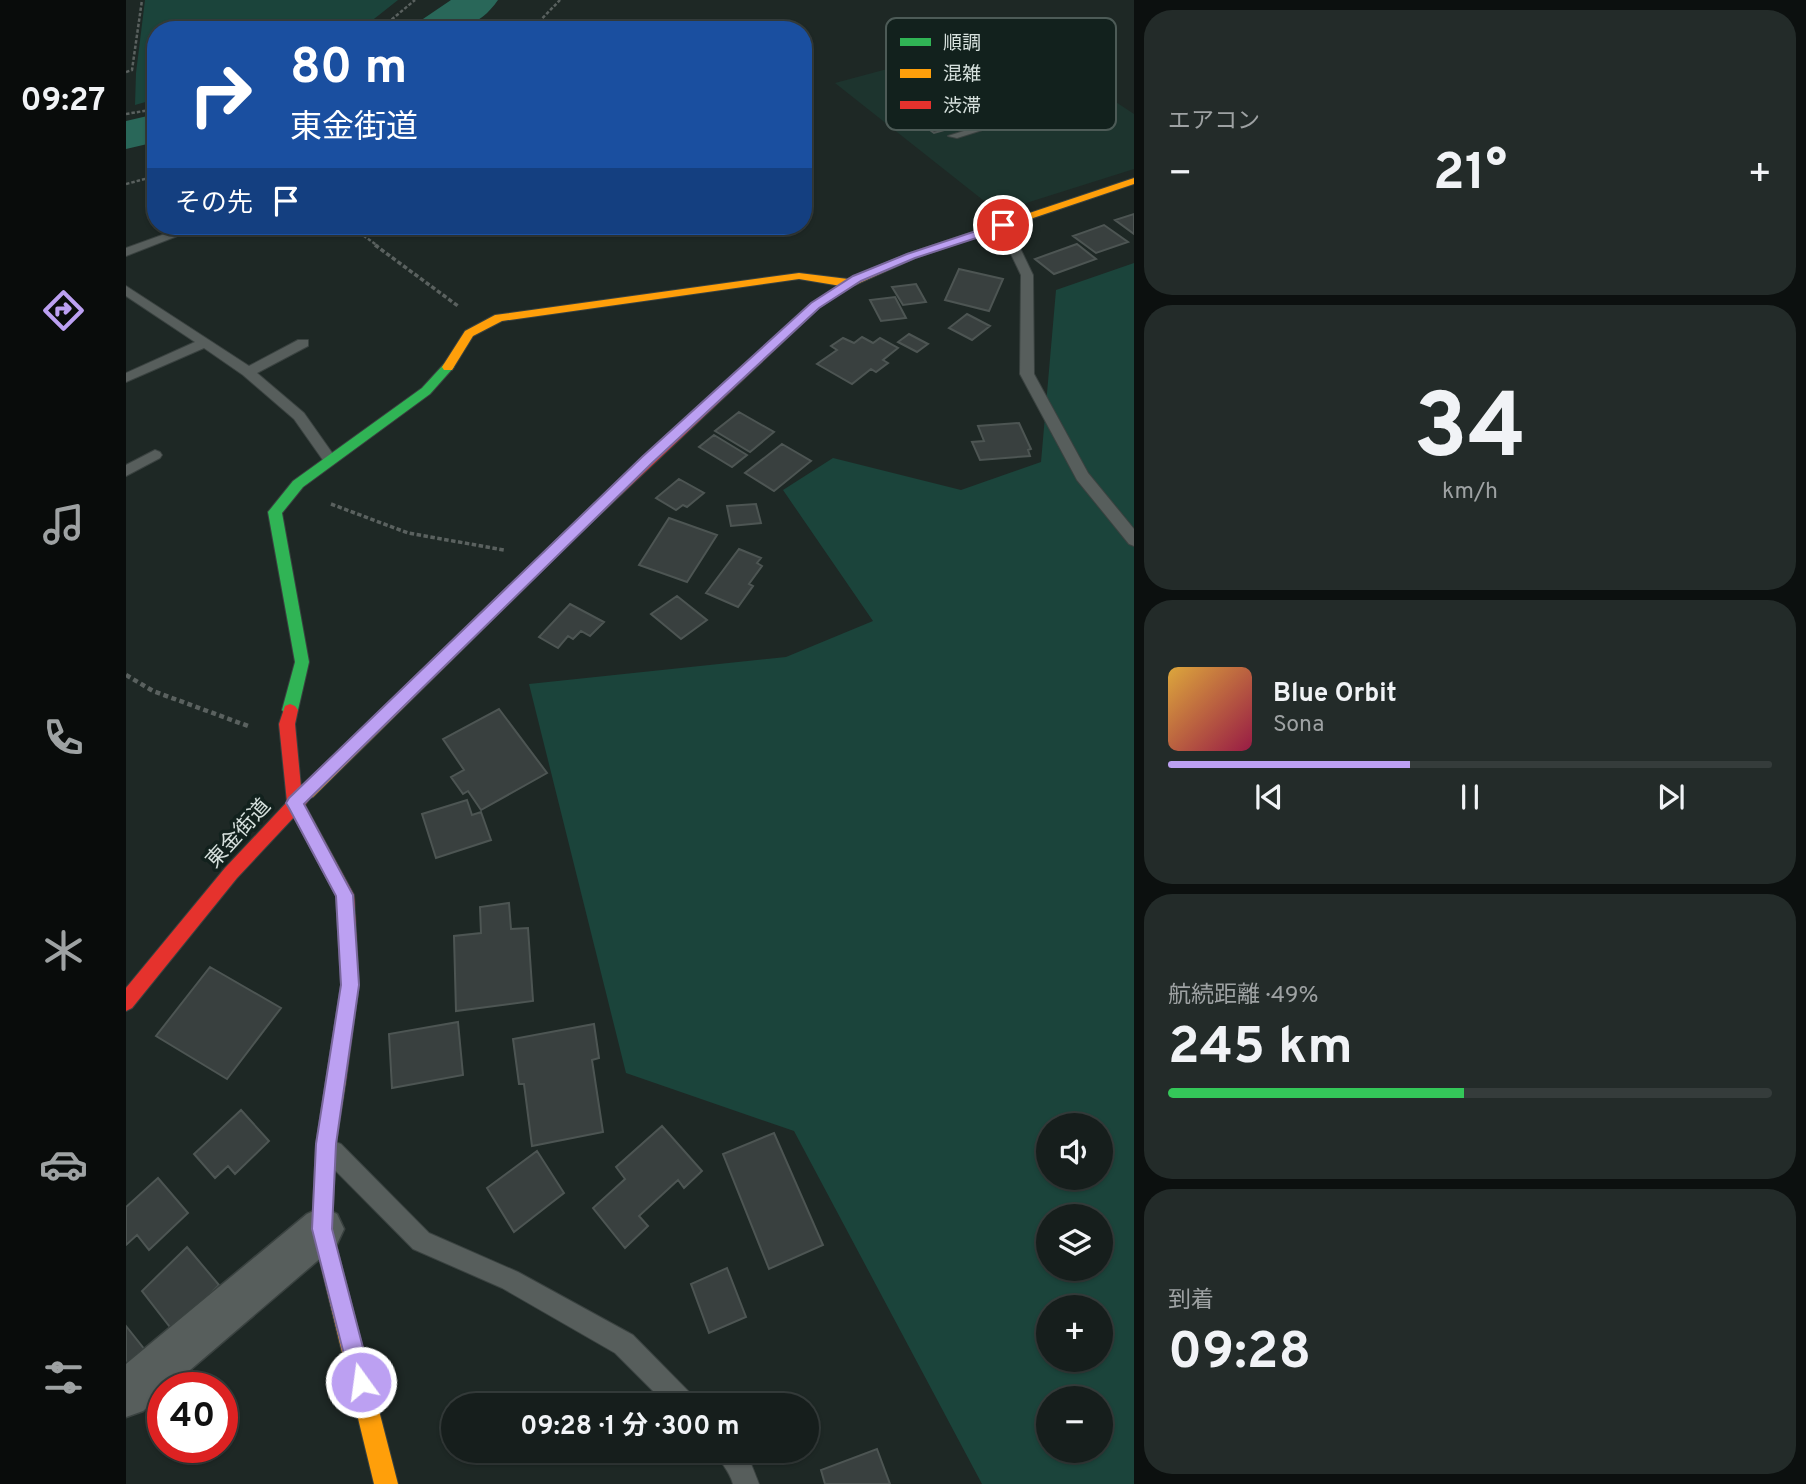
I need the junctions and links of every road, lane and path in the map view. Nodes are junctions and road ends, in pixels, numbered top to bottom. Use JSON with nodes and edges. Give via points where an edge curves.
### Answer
{"nodes":[{"id":1,"x":142,"y":0,"type":"edge"},
{"id":2,"x":415,"y":0,"type":"edge"},
{"id":3,"x":559,"y":0,"type":"edge"},
{"id":4,"x":390,"y":21,"type":"edge"},
{"id":5,"x":539,"y":21,"type":"edge"},
{"id":6,"x":126,"y":72,"type":"edge"},
{"id":7,"x":147,"y":110,"type":"edge"},
{"id":8,"x":126,"y":114,"type":"edge"},
{"id":9,"x":973,"y":130,"type":"edge"},
{"id":10,"x":953,"y":136,"type":"dead end"},
{"id":11,"x":147,"y":178,"type":"edge"},
{"id":12,"x":1134,"y":181,"type":"edge"},
{"id":13,"x":127,"y":184,"type":"edge"},
{"id":14,"x":1003,"y":225,"type":"junction"},
{"id":15,"x":172,"y":235,"type":"edge"},
{"id":16,"x":362,"y":235,"type":"edge"},
{"id":17,"x":126,"y":252,"type":"edge"},
{"id":18,"x":851,"y":283,"type":"junction"},
{"id":19,"x":130,"y":297,"type":"edge"},
{"id":20,"x":484,"y":326,"type":"junction"},
{"id":21,"x":204,"y":343,"type":"junction"},
{"id":22,"x":303,"y":343,"type":"dead end"},
{"id":23,"x":248,"y":372,"type":"junction"},
{"id":24,"x":126,"y":378,"type":"edge"},
{"id":25,"x":155,"y":455,"type":"dead end"},
{"id":26,"x":330,"y":460,"type":"junction"},
{"id":27,"x":126,"y":471,"type":"edge"},
{"id":28,"x":294,"y":488,"type":"junction"},
{"id":29,"x":1134,"y":540,"type":"edge"},
{"id":30,"x":539,"y":567,"type":"junction"},
{"id":31,"x":126,"y":674,"type":"edge"},
{"id":32,"x":289,"y":741,"type":"junction"},
{"id":33,"x":295,"y":803,"type":"junction"},
{"id":34,"x":126,"y":1002,"type":"edge"},
{"id":35,"x":326,"y":1144,"type":"junction"},
{"id":36,"x":322,"y":1229,"type":"junction"},
{"id":37,"x":672,"y":1393,"type":"edge"},
{"id":38,"x":126,"y":1394,"type":"edge"},
{"id":39,"x":740,"y":1463,"type":"edge"},
{"id":40,"x":386,"y":1484,"type":"edge"},
{"id":41,"x":746,"y":1484,"type":"edge"}],
"edges":[{"from":1,"to":6,"type":"path","via":[[132,70]]},
{"from":2,"to":4,"type":"path"},
{"from":3,"to":5,"type":"path"},
{"from":7,"to":8,"type":"path"},
{"from":9,"to":10,"type":"lane"},
{"from":11,"to":13,"type":"path"},
{"from":12,"to":14,"type":"main road","name":"東金街道"},
{"from":14,"to":18,"type":"main road","name":"東金街道","via":[[911,256]]},
{"from":14,"to":29,"type":"lane","via":[[1027,275],[1027,373],[1082,476]]},
{"from":15,"to":17,"type":"lane"},
{"from":16,"to":20,"type":"path"},
{"from":18,"to":20,"type":"main road","via":[[799,276],[499,318]]},
{"from":18,"to":30,"type":"main road","name":"東金街道","via":[[815,306],[647,460]]},
{"from":19,"to":21,"type":"lane"},
{"from":20,"to":26,"type":"main road","via":[[468,334],[426,391]]},
{"from":21,"to":23,"type":"lane"},
{"from":21,"to":24,"type":"lane"},
{"from":22,"to":23,"type":"lane"},
{"from":23,"to":26,"type":"lane","via":[[299,416]]},
{"from":25,"to":27,"type":"lane"},
{"from":26,"to":28,"type":"main road"},
{"from":28,"to":30,"type":"path","via":[[408,533],[497,547]]},
{"from":28,"to":32,"type":"main road","via":[[275,512],[302,663],[287,724]]},
{"from":30,"to":33,"type":"main road","name":"東金街道"},
{"from":31,"to":32,"type":"path","via":[[153,691]]},
{"from":32,"to":33,"type":"main road"},
{"from":33,"to":34,"type":"main road","name":"東金街道"},
{"from":33,"to":35,"type":"main road","via":[[345,895],[350,985]]},
{"from":35,"to":36,"type":"main road"},
{"from":35,"to":37,"type":"lane","via":[[421,1241],[510,1280],[624,1344]]},
{"from":36,"to":38,"type":"street"},
{"from":36,"to":40,"type":"main road"},
{"from":39,"to":41,"type":"lane"}]}
